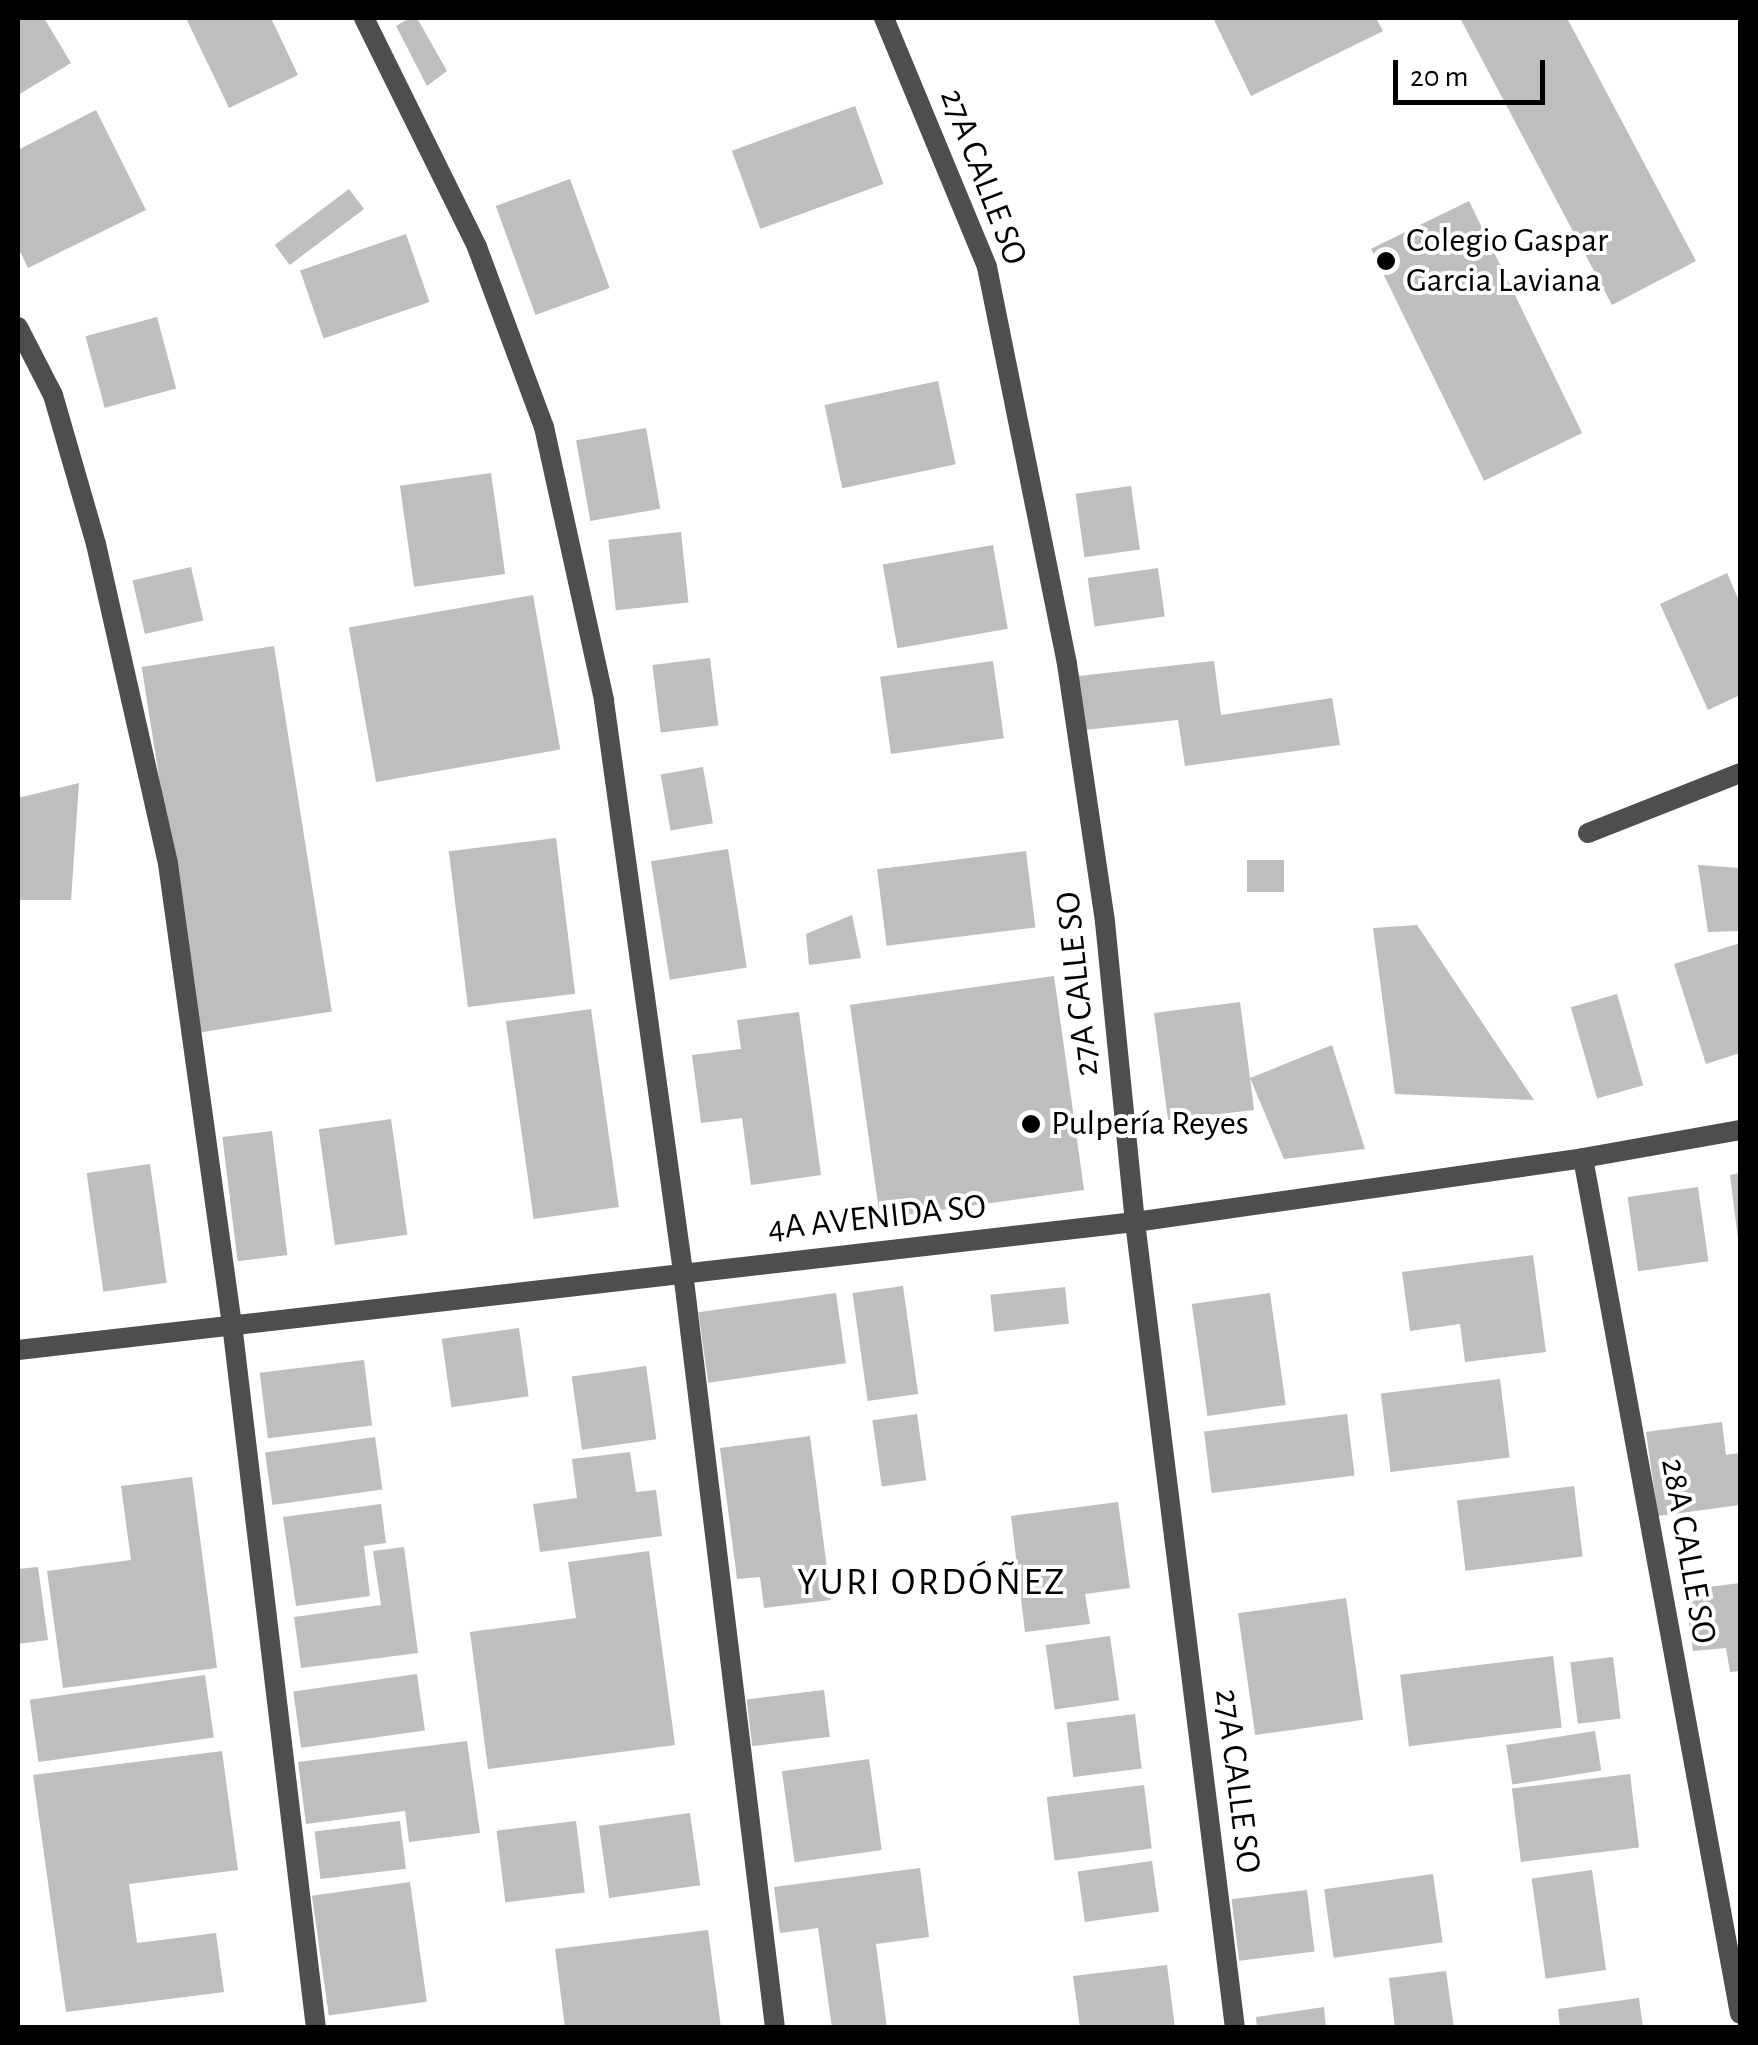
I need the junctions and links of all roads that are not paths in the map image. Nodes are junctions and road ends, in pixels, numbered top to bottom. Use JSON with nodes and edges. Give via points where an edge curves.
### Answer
{"nodes":[{"id":1,"x":364,"y":18,"type":"edge"},
{"id":2,"x":884,"y":18,"type":"edge"},
{"id":3,"x":18,"y":327,"type":"edge"},
{"id":4,"x":1740,"y":773,"type":"edge"},
{"id":5,"x":1588,"y":833,"type":"dead end"},
{"id":6,"x":1740,"y":1130,"type":"edge"},
{"id":7,"x":1583,"y":1158,"type":"junction"},
{"id":8,"x":1135,"y":1222,"type":"junction"},
{"id":9,"x":682,"y":1272,"type":"junction"},
{"id":10,"x":232,"y":1324,"type":"junction"},
{"id":11,"x":18,"y":1350,"type":"edge"},
{"id":12,"x":1740,"y":2014,"type":"edge"},
{"id":13,"x":316,"y":2028,"type":"edge"},
{"id":14,"x":775,"y":2028,"type":"edge"},
{"id":15,"x":1236,"y":2028,"type":"edge"}],
"edges":[{"from":1,"to":9,"type":"street","via":[[476,247],[544,427],[604,702]]},
{"from":2,"to":8,"type":"street","name":"27A CALLE SO","via":[[986,267],[1024,439],[1100,886]]},
{"from":3,"to":10,"type":"street","via":[[54,395],[96,544],[168,864]]},
{"from":4,"to":5,"type":"street"},
{"from":6,"to":7,"type":"street","name":"4A AVENIDA SO"},
{"from":7,"to":8,"type":"street","name":"4A AVENIDA SO"},
{"from":7,"to":12,"type":"street","name":"28A CALLE SO"},
{"from":8,"to":9,"type":"street","name":"4A AVENIDA SO"},
{"from":8,"to":15,"type":"street","name":"27A CALLE SO"},
{"from":9,"to":10,"type":"street","name":"4A AVENIDA SO"},
{"from":9,"to":14,"type":"street"},
{"from":10,"to":11,"type":"street","name":"4A AVENIDA SO"},
{"from":10,"to":13,"type":"street"}]}
